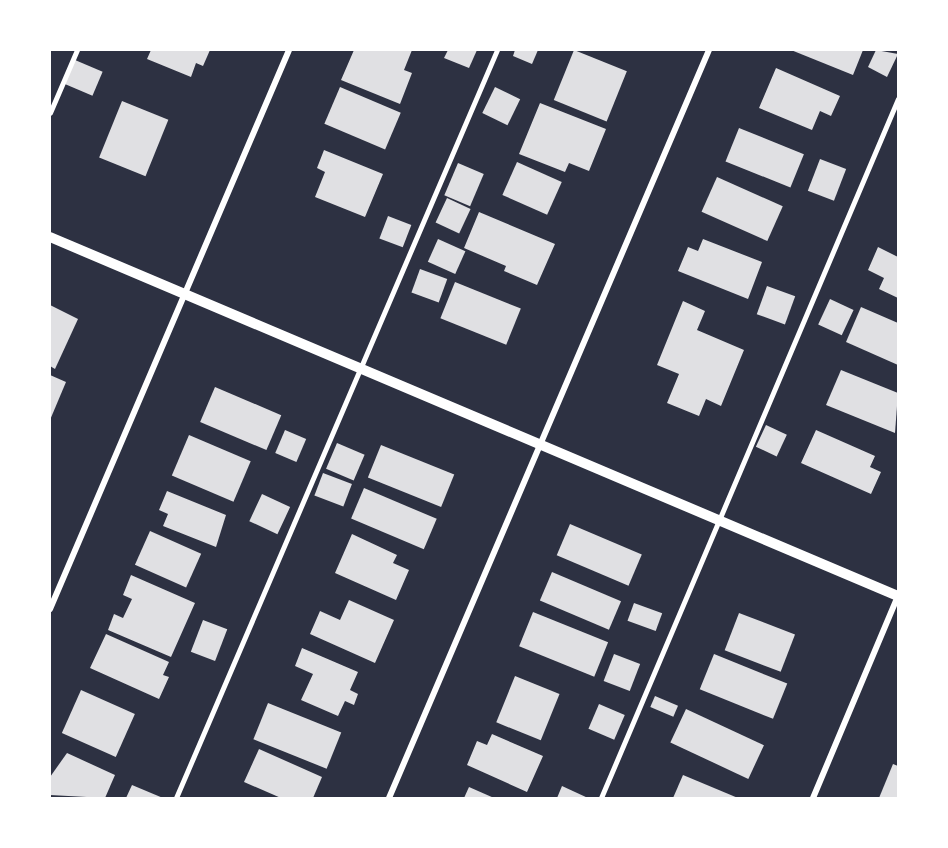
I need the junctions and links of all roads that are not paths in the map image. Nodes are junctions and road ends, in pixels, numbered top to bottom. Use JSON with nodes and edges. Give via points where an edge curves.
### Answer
{"nodes":[{"id":1,"x":77,"y":50,"type":"edge"},
{"id":2,"x":289,"y":50,"type":"edge"},
{"id":3,"x":497,"y":50,"type":"edge"},
{"id":4,"x":709,"y":50,"type":"edge"},
{"id":5,"x":898,"y":99,"type":"edge"},
{"id":6,"x":50,"y":113,"type":"edge"},
{"id":7,"x":50,"y":237,"type":"edge"},
{"id":8,"x":184,"y":294,"type":"junction"},
{"id":9,"x":361,"y":368,"type":"junction"},
{"id":10,"x":540,"y":444,"type":"junction"},
{"id":11,"x":719,"y":519,"type":"junction"},
{"id":12,"x":898,"y":596,"type":"edge"},
{"id":13,"x":50,"y":609,"type":"edge"},
{"id":14,"x":176,"y":798,"type":"edge"},
{"id":15,"x":389,"y":798,"type":"edge"},
{"id":16,"x":601,"y":798,"type":"edge"},
{"id":17,"x":813,"y":798,"type":"edge"}],
"edges":[{"from":1,"to":6,"type":"lane"},
{"from":2,"to":8,"type":"street"},
{"from":3,"to":9,"type":"lane"},
{"from":4,"to":10,"type":"street"},
{"from":5,"to":11,"type":"lane"},
{"from":7,"to":8,"type":"street"},
{"from":8,"to":9,"type":"street"},
{"from":8,"to":13,"type":"street"},
{"from":9,"to":10,"type":"street"},
{"from":9,"to":14,"type":"lane"},
{"from":10,"to":11,"type":"street"},
{"from":10,"to":15,"type":"street"},
{"from":11,"to":12,"type":"street"},
{"from":11,"to":16,"type":"lane"},
{"from":12,"to":17,"type":"street"}]}
